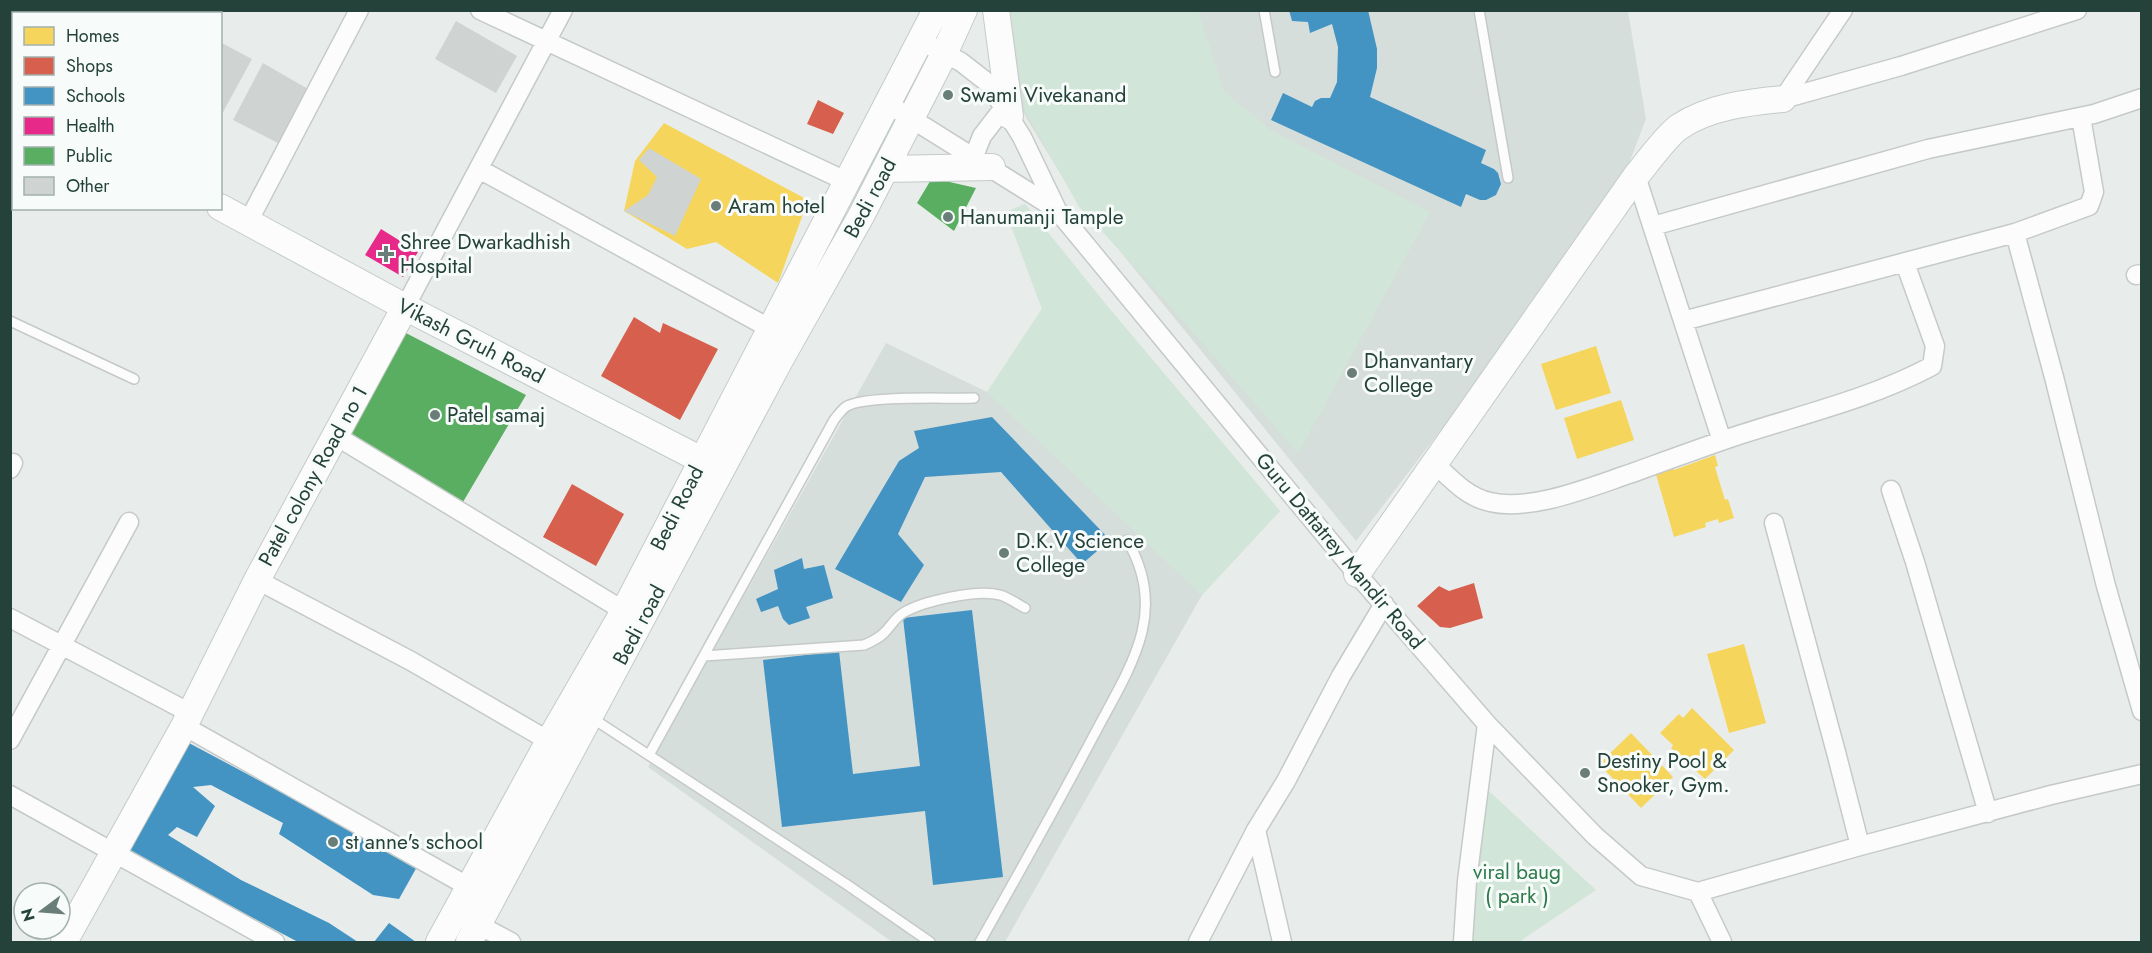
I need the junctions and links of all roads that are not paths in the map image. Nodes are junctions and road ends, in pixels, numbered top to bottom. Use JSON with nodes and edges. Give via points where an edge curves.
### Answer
{"nodes":[{"id":1,"x":359,"y":10,"type":"edge"},
{"id":2,"x":480,"y":10,"type":"edge"},
{"id":3,"x":563,"y":10,"type":"edge"},
{"id":4,"x":936,"y":10,"type":"edge"},
{"id":5,"x":964,"y":10,"type":"edge"},
{"id":6,"x":996,"y":10,"type":"edge"},
{"id":7,"x":1264,"y":10,"type":"edge"},
{"id":8,"x":1479,"y":10,"type":"edge"},
{"id":9,"x":1843,"y":10,"type":"edge"},
{"id":10,"x":2077,"y":10,"type":"edge"},
{"id":11,"x":921,"y":41,"type":"junction"},
{"id":12,"x":546,"y":42,"type":"junction"},
{"id":13,"x":944,"y":54,"type":"junction"},
{"id":14,"x":1275,"y":72,"type":"dead end"},
{"id":15,"x":1783,"y":99,"type":"junction"},
{"id":16,"x":2140,"y":103,"type":"edge"},
{"id":17,"x":888,"y":104,"type":"junction"},
{"id":18,"x":1007,"y":111,"type":"junction"},
{"id":19,"x":2081,"y":117,"type":"junction"},
{"id":20,"x":912,"y":118,"type":"junction"},
{"id":21,"x":983,"y":161,"type":"junction"},
{"id":22,"x":479,"y":169,"type":"junction"},
{"id":23,"x":885,"y":169,"type":"junction"},
{"id":24,"x":1636,"y":176,"type":"junction"},
{"id":25,"x":1508,"y":178,"type":"dead end"},
{"id":26,"x":848,"y":182,"type":"junction"},
{"id":27,"x":222,"y":208,"type":"edge"},
{"id":28,"x":1057,"y":210,"type":"junction"},
{"id":29,"x":248,"y":222,"type":"junction"},
{"id":30,"x":1653,"y":226,"type":"junction"},
{"id":31,"x":2015,"y":233,"type":"junction"},
{"id":32,"x":1905,"y":263,"type":"junction"},
{"id":33,"x":405,"y":307,"type":"junction"},
{"id":34,"x":10,"y":321,"type":"edge"},
{"id":35,"x":1683,"y":321,"type":"junction"},
{"id":36,"x":769,"y":328,"type":"junction"},
{"id":37,"x":134,"y":379,"type":"dead end"},
{"id":38,"x":975,"y":398,"type":"dead end"},
{"id":39,"x":336,"y":436,"type":"junction"},
{"id":40,"x":1722,"y":441,"type":"junction"},
{"id":41,"x":1435,"y":464,"type":"junction"},
{"id":42,"x":712,"y":465,"type":"junction"},
{"id":43,"x":1891,"y":490,"type":"dead end"},
{"id":44,"x":129,"y":522,"type":"dead end"},
{"id":45,"x":1774,"y":523,"type":"dead end"},
{"id":46,"x":1127,"y":540,"type":"dead end"},
{"id":47,"x":1357,"y":574,"type":"junction"},
{"id":48,"x":257,"y":580,"type":"junction"},
{"id":49,"x":1384,"y":604,"type":"junction"},
{"id":50,"x":1025,"y":608,"type":"dead end"},
{"id":51,"x":624,"y":611,"type":"junction"},
{"id":52,"x":10,"y":618,"type":"edge"},
{"id":53,"x":60,"y":645,"type":"junction"},
{"id":54,"x":704,"y":656,"type":"junction"},
{"id":55,"x":2142,"y":711,"type":"edge"},
{"id":56,"x":590,"y":717,"type":"junction"},
{"id":57,"x":187,"y":719,"type":"junction"},
{"id":58,"x":1487,"y":724,"type":"junction"},
{"id":59,"x":10,"y":740,"type":"edge"},
{"id":60,"x":549,"y":741,"type":"junction"},
{"id":61,"x":649,"y":755,"type":"junction"},
{"id":62,"x":2142,"y":774,"type":"edge"},
{"id":63,"x":10,"y":795,"type":"edge"},
{"id":64,"x":1988,"y":813,"type":"junction"},
{"id":65,"x":1256,"y":830,"type":"junction"},
{"id":66,"x":1860,"y":846,"type":"junction"},
{"id":67,"x":114,"y":853,"type":"junction"},
{"id":68,"x":469,"y":887,"type":"junction"},
{"id":69,"x":1698,"y":892,"type":"junction"},
{"id":70,"x":456,"y":913,"type":"junction"},
{"id":71,"x":474,"y":934,"type":"edge"},
{"id":72,"x":64,"y":942,"type":"edge"},
{"id":73,"x":275,"y":942,"type":"edge"},
{"id":74,"x":439,"y":942,"type":"edge"},
{"id":75,"x":512,"y":942,"type":"edge"},
{"id":76,"x":930,"y":942,"type":"edge"},
{"id":77,"x":980,"y":942,"type":"edge"},
{"id":78,"x":1198,"y":942,"type":"edge"},
{"id":79,"x":1282,"y":942,"type":"edge"},
{"id":80,"x":1463,"y":942,"type":"edge"},
{"id":81,"x":1722,"y":942,"type":"edge"}],
"edges":[{"from":1,"to":29,"type":"street"},
{"from":2,"to":12,"type":"street"},
{"from":3,"to":12,"type":"street","name":"Patel colony Road no 1"},
{"from":4,"to":11,"type":"main road","name":"Bedi Road"},
{"from":5,"to":13,"type":"main road","name":"Bedi road"},
{"from":6,"to":18,"type":"main road"},
{"from":7,"to":14,"type":"lane"},
{"from":8,"to":25,"type":"lane"},
{"from":9,"to":15,"type":"street"},
{"from":10,"to":15,"type":"street"},
{"from":11,"to":13,"type":"street","name":"Guru Dattatrey Mandir Road"},
{"from":11,"to":17,"type":"main road","name":"Bedi Road"},
{"from":12,"to":22,"type":"street","name":"Patel colony Road no 1"},
{"from":12,"to":26,"type":"street"},
{"from":13,"to":18,"type":"street","name":"Guru Dattatrey Mandir Road","via":[[974,70]]},
{"from":13,"to":20,"type":"main road","name":"Bedi road"},
{"from":15,"to":24,"type":"main road","via":[[1705,114],[1678,128]]},
{"from":16,"to":19,"type":"street"},
{"from":17,"to":20,"type":"street","name":"Guru Dattatrey Mandir Road"},
{"from":17,"to":26,"type":"main road","name":"Bedi Road"},
{"from":18,"to":21,"type":"street","via":[[982,136]]},
{"from":18,"to":28,"type":"street","name":"Guru Dattatrey Mandir Road"},
{"from":19,"to":30,"type":"street","via":[[1928,149]]},
{"from":19,"to":31,"type":"street","via":[[2094,192],[2089,206]]},
{"from":20,"to":21,"type":"street","name":"Guru Dattatrey Mandir Road"},
{"from":20,"to":23,"type":"main road","name":"Bedi road"},
{"from":21,"to":23,"type":"main road"},
{"from":21,"to":28,"type":"street","name":"Guru Dattatrey Mandir Road"},
{"from":22,"to":33,"type":"street","name":"Patel colony Road no 1"},
{"from":22,"to":36,"type":"street"},
{"from":23,"to":42,"type":"main road","name":"Bedi road","via":[[827,280]]},
{"from":24,"to":30,"type":"street"},
{"from":24,"to":41,"type":"main road"},
{"from":26,"to":36,"type":"main road","name":"Bedi Road"},
{"from":27,"to":29,"type":"main road","name":"Vikash Gruh Road"},
{"from":28,"to":47,"type":"street","name":"Guru Dattatrey Mandir Road"},
{"from":29,"to":33,"type":"main road","name":"Vikash Gruh Road"},
{"from":30,"to":35,"type":"street"},
{"from":31,"to":32,"type":"street"},
{"from":31,"to":55,"type":"street"},
{"from":32,"to":35,"type":"street"},
{"from":32,"to":40,"type":"street","via":[[1935,346],[1932,366],[1906,380]]},
{"from":33,"to":39,"type":"main road","name":"Patel colony Road no 1"},
{"from":33,"to":42,"type":"main road","name":"Vikash Gruh Road"},
{"from":34,"to":37,"type":"lane"},
{"from":35,"to":40,"type":"street"},
{"from":36,"to":42,"type":"main road","name":"Bedi Road"},
{"from":38,"to":54,"type":"lane","via":[[881,400],[845,407],[834,420]]},
{"from":39,"to":48,"type":"main road","name":"Patel colony Road no 1"},
{"from":39,"to":51,"type":"street"},
{"from":40,"to":41,"type":"street","via":[[1558,497],[1522,504],[1490,502],[1463,490]]},
{"from":41,"to":47,"type":"main road"},
{"from":42,"to":51,"type":"main road","name":"Bedi Road"},
{"from":42,"to":56,"type":"main road","name":"Bedi road"},
{"from":43,"to":64,"type":"street"},
{"from":44,"to":53,"type":"street"},
{"from":45,"to":66,"type":"street"},
{"from":46,"to":77,"type":"lane","via":[[1144,578],[1146,597],[1142,631],[1131,663]]},
{"from":47,"to":49,"type":"street","name":"Guru Dattatrey Mandir Road"},
{"from":48,"to":57,"type":"main road","name":"Patel colony Road no 1"},
{"from":48,"to":60,"type":"street","via":[[411,661]]},
{"from":49,"to":58,"type":"street","name":"Guru Dattatrey Mandir Road"},
{"from":49,"to":65,"type":"street"},
{"from":50,"to":54,"type":"lane","via":[[1000,595],[978,594],[922,605],[903,613],[885,633],[864,645]]},
{"from":51,"to":60,"type":"main road","name":"Bedi Road"},
{"from":52,"to":53,"type":"street"},
{"from":53,"to":57,"type":"street"},
{"from":53,"to":59,"type":"street"},
{"from":54,"to":61,"type":"lane"},
{"from":56,"to":61,"type":"lane"},
{"from":56,"to":71,"type":"main road","name":"Bedi road"},
{"from":57,"to":67,"type":"main road","name":"Patel colony Road no 1"},
{"from":57,"to":68,"type":"street"},
{"from":58,"to":69,"type":"street","name":"Guru Dattatrey Mandir Road","via":[[1595,836],[1641,876]]},
{"from":58,"to":80,"type":"street"},
{"from":60,"to":68,"type":"main road","name":"Bedi Road"},
{"from":61,"to":76,"type":"lane"},
{"from":62,"to":64,"type":"street"},
{"from":63,"to":67,"type":"street"},
{"from":64,"to":66,"type":"street"},
{"from":65,"to":78,"type":"street"},
{"from":65,"to":79,"type":"street"},
{"from":66,"to":69,"type":"street"},
{"from":67,"to":72,"type":"main road","name":"Patel colony Road no 1"},
{"from":67,"to":73,"type":"street"},
{"from":68,"to":70,"type":"main road","name":"Bedi Road"},
{"from":69,"to":81,"type":"street"},
{"from":70,"to":71,"type":"street"},
{"from":70,"to":74,"type":"main road","name":"Bedi Road"},
{"from":71,"to":75,"type":"street"}]}
